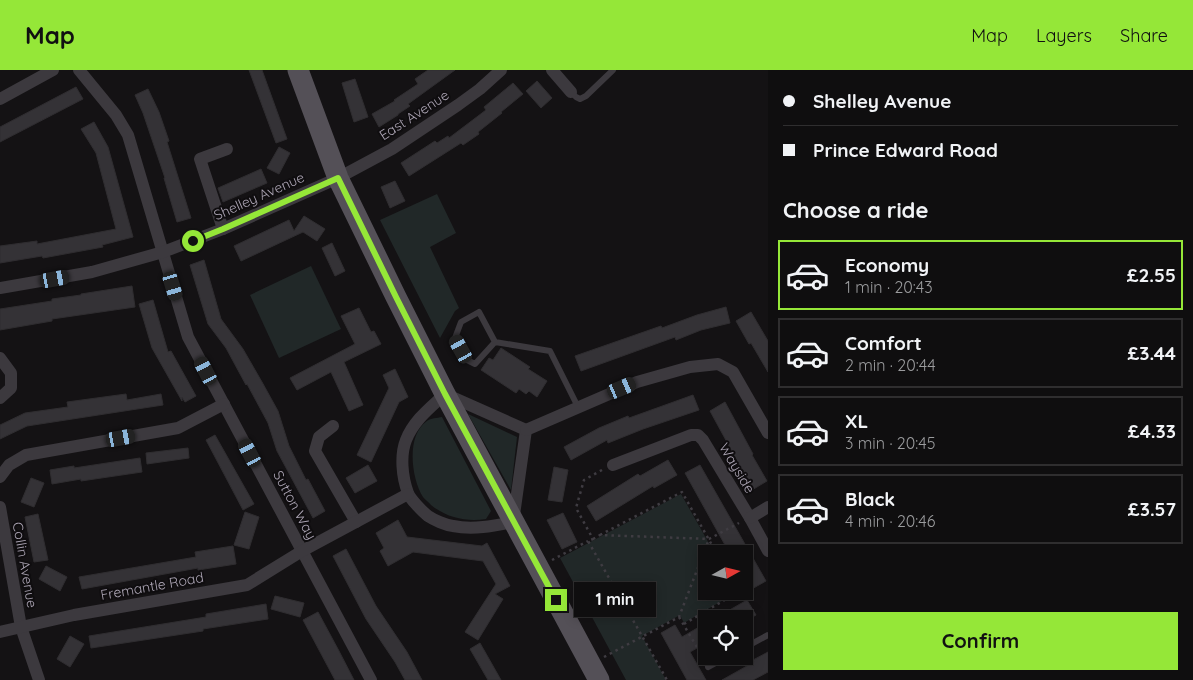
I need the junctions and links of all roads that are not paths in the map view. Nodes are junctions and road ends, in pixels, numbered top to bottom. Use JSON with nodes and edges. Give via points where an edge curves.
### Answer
{"nodes":[{"id":1,"x":53,"y":70,"type":"edge"},
{"id":2,"x":79,"y":70,"type":"edge"},
{"id":3,"x":298,"y":70,"type":"edge"},
{"id":4,"x":501,"y":70,"type":"edge"},
{"id":5,"x":552,"y":70,"type":"edge"},
{"id":6,"x":613,"y":70,"type":"edge"},
{"id":7,"x":571,"y":92,"type":"joint"},
{"id":8,"x":0,"y":100,"type":"edge"},
{"id":9,"x":227,"y":149,"type":"dead end"},
{"id":10,"x":338,"y":178,"type":"junction"},
{"id":11,"x":223,"y":229,"type":"junction"},
{"id":12,"x":163,"y":252,"type":"junction"},
{"id":13,"x":0,"y":288,"type":"edge"},
{"id":14,"x":495,"y":342,"type":"junction"},
{"id":15,"x":0,"y":358,"type":"edge"},
{"id":16,"x":445,"y":394,"type":"junction"},
{"id":17,"x":0,"y":398,"type":"edge"},
{"id":18,"x":224,"y":404,"type":"junction"},
{"id":19,"x":578,"y":407,"type":"junction"},
{"id":20,"x":333,"y":426,"type":"dead end"},
{"id":21,"x":526,"y":430,"type":"junction"},
{"id":22,"x":768,"y":433,"type":"edge"},
{"id":23,"x":613,"y":465,"type":"road end"},
{"id":24,"x":0,"y":477,"type":"edge"},
{"id":25,"x":408,"y":494,"type":"junction"},
{"id":26,"x":0,"y":507,"type":"edge"},
{"id":27,"x":768,"y":508,"type":"edge"},
{"id":28,"x":750,"y":518,"type":"junction"},
{"id":29,"x":356,"y":522,"type":"junction"},
{"id":30,"x":513,"y":522,"type":"junction"},
{"id":31,"x":768,"y":551,"type":"edge"},
{"id":32,"x":302,"y":552,"type":"junction"},
{"id":33,"x":21,"y":627,"type":"junction"},
{"id":34,"x":0,"y":632,"type":"edge"},
{"id":35,"x":768,"y":635,"type":"edge"},
{"id":36,"x":753,"y":643,"type":"edge"},
{"id":37,"x":712,"y":665,"type":"edge"},
{"id":38,"x":708,"y":667,"type":"road end"},
{"id":39,"x":595,"y":672,"type":"edge"},
{"id":40,"x":40,"y":680,"type":"edge"},
{"id":41,"x":371,"y":680,"type":"edge"}],
"edges":[{"from":1,"to":8,"type":"street"},
{"from":2,"to":12,"type":"street","name":"Sutton Way","via":[[128,134]]},
{"from":3,"to":10,"type":"main road"},
{"from":4,"to":10,"type":"street","name":"East Avenue","via":[[458,105],[392,149]]},
{"from":5,"to":7,"type":"street"},
{"from":6,"to":7,"type":"lane","via":[[586,96],[580,99]]},
{"from":9,"to":11,"type":"street","via":[[200,159]]},
{"from":10,"to":11,"type":"street","name":"Shelley Avenue"},
{"from":10,"to":16,"type":"main road"},
{"from":11,"to":12,"type":"street","name":"Shelley Avenue"},
{"from":12,"to":13,"type":"street","name":"Shelley Avenue","via":[[92,272]]},
{"from":12,"to":18,"type":"street","name":"Sutton Way","via":[[188,337]]},
{"from":14,"to":14,"type":"lane","via":[[475,364],[467,360],[455,338],[461,322],[479,312]]},
{"from":14,"to":19,"type":"lane","via":[[550,351]]},
{"from":15,"to":17,"type":"street","via":[[11,373],[11,388]]},
{"from":16,"to":21,"type":"street"},
{"from":16,"to":25,"type":"street","via":[[421,416],[405,442],[403,472]]},
{"from":16,"to":30,"type":"main road"},
{"from":18,"to":24,"type":"street","via":[[178,428],[26,455],[9,465]]},
{"from":18,"to":32,"type":"street","name":"Sutton Way"},
{"from":19,"to":21,"type":"street"},
{"from":19,"to":22,"type":"street","via":[[637,382],[690,366],[718,364],[733,372]]},
{"from":20,"to":29,"type":"street","via":[[320,437],[315,451]]},
{"from":21,"to":30,"type":"street"},
{"from":23,"to":28,"type":"street","name":"Wayside","via":[[698,435]]},
{"from":25,"to":29,"type":"street","name":"Fremantle Road"},
{"from":25,"to":30,"type":"street","via":[[428,516],[450,526],[468,528]]},
{"from":26,"to":33,"type":"street","name":"Collin Avenue"},
{"from":27,"to":28,"type":"street"},
{"from":28,"to":31,"type":"street","name":"Wayside"},
{"from":29,"to":32,"type":"street","name":"Fremantle Road"},
{"from":30,"to":39,"type":"main road"},
{"from":32,"to":33,"type":"street","name":"Fremantle Road","via":[[247,585]]},
{"from":32,"to":41,"type":"street","name":"Sutton Way"},
{"from":33,"to":34,"type":"street","name":"Fremantle Road"},
{"from":33,"to":40,"type":"street","name":"Collin Avenue"},
{"from":35,"to":36,"type":"lane"},
{"from":37,"to":38,"type":"lane"}]}
